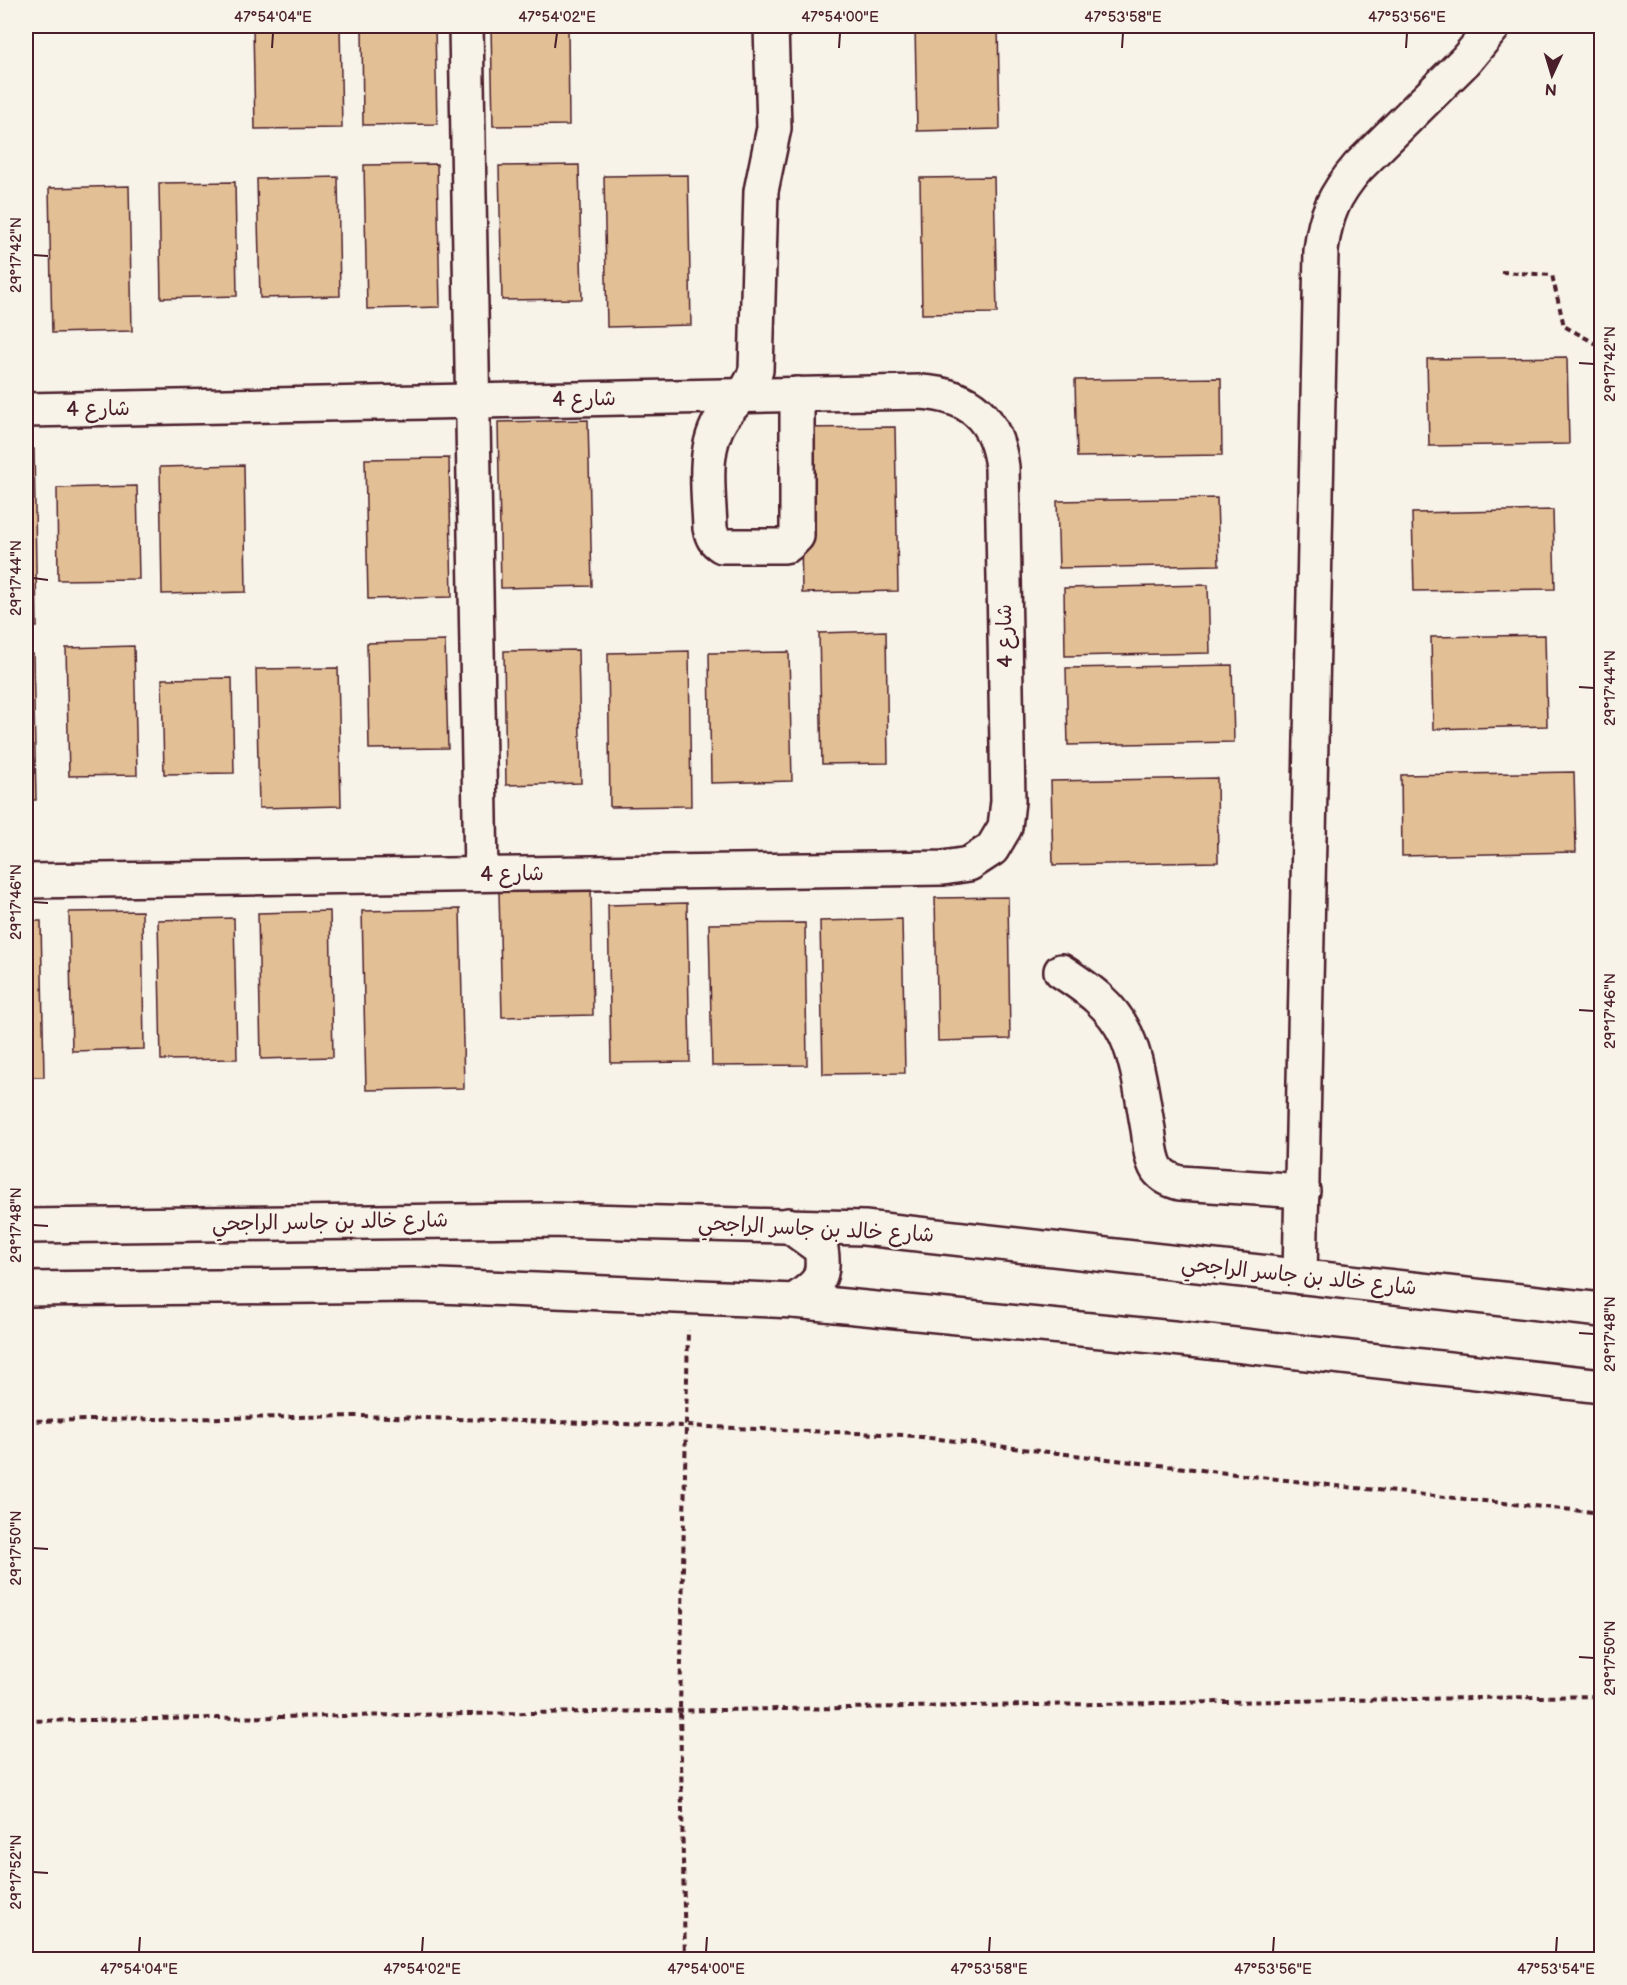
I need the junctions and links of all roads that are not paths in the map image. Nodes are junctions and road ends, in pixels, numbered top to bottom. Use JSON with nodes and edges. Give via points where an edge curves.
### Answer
{"nodes":[{"id":1,"x":466,"y":26,"type":"edge"},
{"id":2,"x":771,"y":26,"type":"edge"},
{"id":3,"x":1494,"y":26,"type":"edge"},
{"id":4,"x":797,"y":394,"type":"junction"},
{"id":5,"x":743,"y":396,"type":"junction"},
{"id":6,"x":473,"y":401,"type":"junction"},
{"id":7,"x":26,"y":410,"type":"edge"},
{"id":8,"x":481,"y":874,"type":"junction"},
{"id":9,"x":26,"y":881,"type":"edge"},
{"id":10,"x":1061,"y":971,"type":"dead end"},
{"id":11,"x":1303,"y":1191,"type":"junction"},
{"id":12,"x":788,"y":1225,"type":"junction"},
{"id":13,"x":26,"y":1226,"type":"edge"},
{"id":14,"x":1300,"y":1277,"type":"junction"},
{"id":15,"x":26,"y":1289,"type":"edge"},
{"id":16,"x":794,"y":1301,"type":"junction"},
{"id":17,"x":1602,"y":1310,"type":"edge"},
{"id":18,"x":1602,"y":1386,"type":"edge"}],
"edges":[{"from":1,"to":6,"type":"street"},
{"from":2,"to":5,"type":"street","via":[[774,128],[761,191],[757,360],[753,380]]},
{"from":3,"to":11,"type":"street","via":[[1466,60],[1342,185],[1324,228],[1320,263]]},
{"from":4,"to":5,"type":"street","name":"شارع 4"},
{"from":4,"to":5,"type":"street","via":[[797,536],[783,546],[722,546],[711,536],[709,451],[721,420]]},
{"from":4,"to":8,"type":"street","name":"شارع 4","via":[[942,393],[978,412],[995,437],[1002,467],[1008,801],[1005,827],[992,849],[969,864],[943,868]]},
{"from":5,"to":6,"type":"street","name":"شارع 4"},
{"from":6,"to":7,"type":"street","name":"شارع 4"},
{"from":6,"to":8,"type":"street"},
{"from":8,"to":9,"type":"street","name":"شارع 4"},
{"from":10,"to":11,"type":"street","via":[[1103,1002],[1125,1033],[1138,1070],[1153,1158],[1162,1175],[1180,1183]]},
{"from":11,"to":14,"type":"street"},
{"from":12,"to":13,"type":"street","name":"شارع خالد بن جاسر الراجحي","via":[[549,1220]]},
{"from":12,"to":14,"type":"street","name":"شارع خالد بن جاسر الراجحي","via":[[864,1228]]},
{"from":12,"to":16,"type":"street","via":[[821,1249],[824,1267],[817,1285]]},
{"from":14,"to":17,"type":"street","name":"شارع خالد بن جاسر الراجحي"},
{"from":15,"to":16,"type":"street","via":[[415,1285]]},
{"from":16,"to":18,"type":"street","via":[[1185,1339]]}]}
